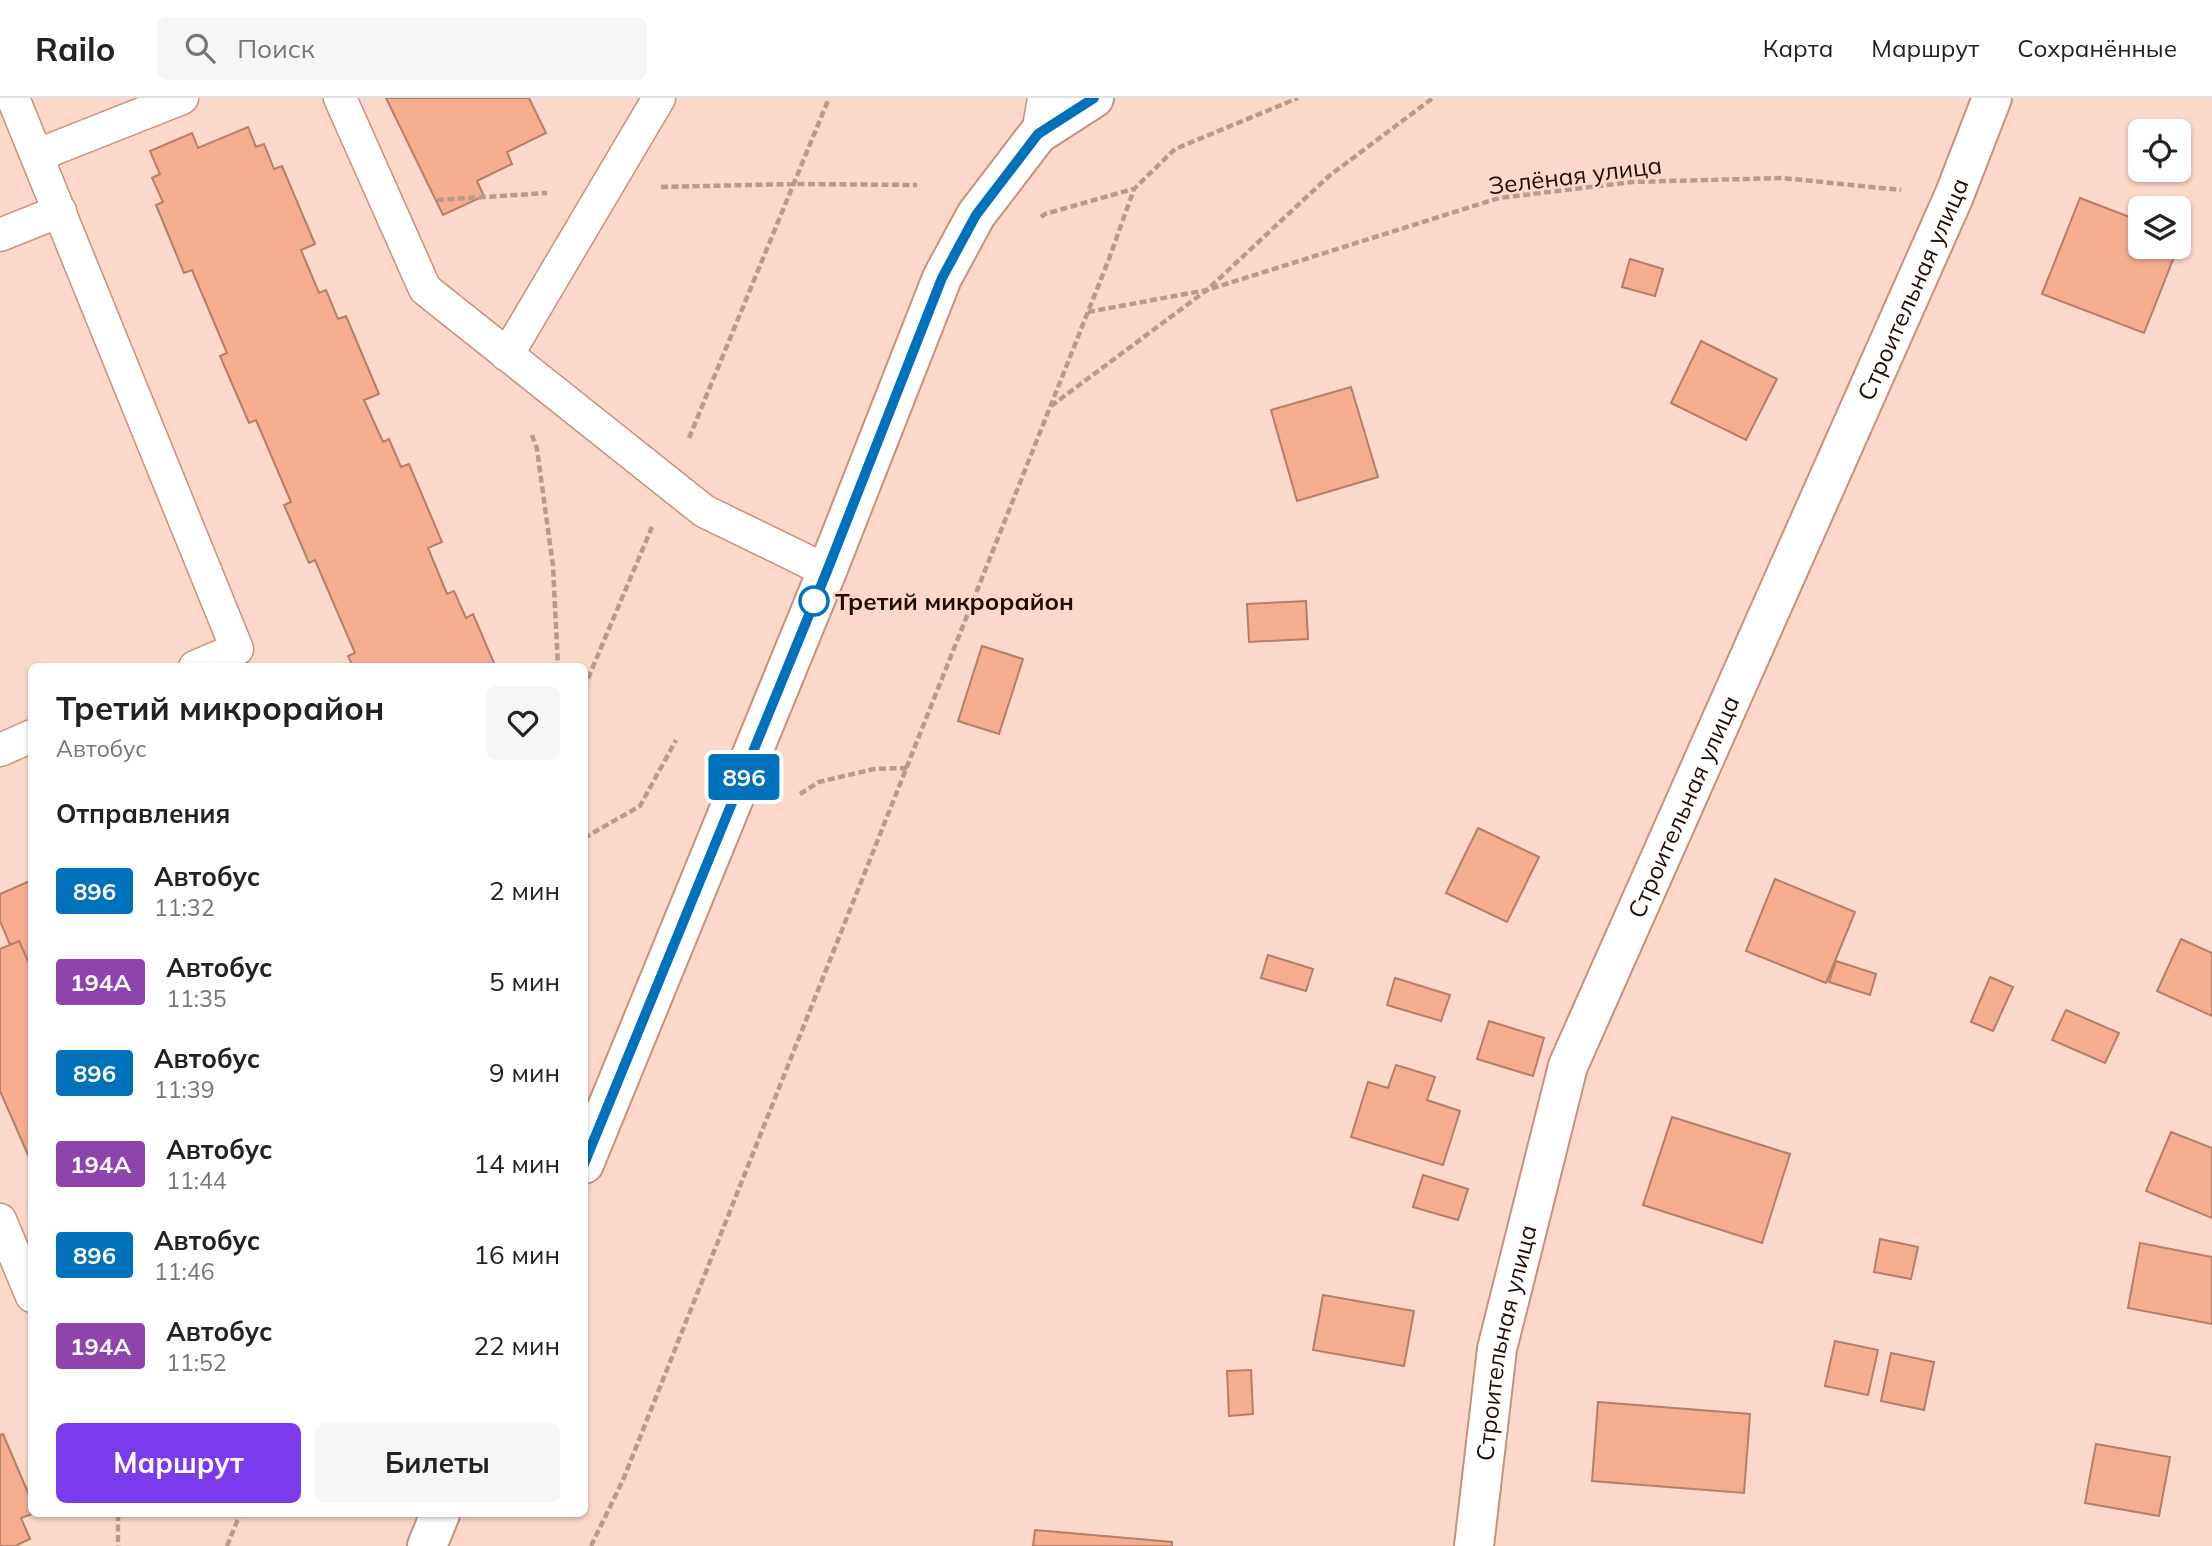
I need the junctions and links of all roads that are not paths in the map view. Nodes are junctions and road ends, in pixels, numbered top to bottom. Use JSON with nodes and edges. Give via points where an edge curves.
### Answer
{"nodes":[{"id":1,"x":13,"y":98,"type":"edge"},
{"id":2,"x":182,"y":98,"type":"edge"},
{"id":3,"x":340,"y":98,"type":"edge"},
{"id":4,"x":659,"y":98,"type":"edge"},
{"id":5,"x":1094,"y":98,"type":"edge"},
{"id":6,"x":1992,"y":98,"type":"edge"},
{"id":7,"x":1041,"y":116,"type":"edge"},
{"id":8,"x":38,"y":155,"type":"junction"},
{"id":9,"x":60,"y":211,"type":"junction"},
{"id":10,"x":0,"y":235,"type":"edge"},
{"id":11,"x":507,"y":355,"type":"junction"},
{"id":12,"x":827,"y":571,"type":"junction"},
{"id":13,"x":204,"y":663,"type":"edge"},
{"id":14,"x":28,"y":738,"type":"edge"},
{"id":15,"x":0,"y":750,"type":"edge"},
{"id":16,"x":588,"y":1154,"type":"edge"},
{"id":17,"x":0,"y":1220,"type":"edge"},
{"id":18,"x":28,"y":1286,"type":"edge"},
{"id":19,"x":439,"y":1517,"type":"edge"},
{"id":20,"x":427,"y":1546,"type":"edge"},
{"id":21,"x":1475,"y":1546,"type":"edge"}],
"edges":[{"from":1,"to":8,"type":"lane"},
{"from":2,"to":8,"type":"lane"},
{"from":3,"to":11,"type":"lane","via":[[425,289]]},
{"from":4,"to":11,"type":"lane"},
{"from":5,"to":7,"type":"street"},
{"from":6,"to":21,"type":"street","name":"Строительная улица","via":[[1954,196],[1568,1066],[1497,1349]]},
{"from":7,"to":12,"type":"street","via":[[976,215],[942,278]]},
{"from":8,"to":9,"type":"lane"},
{"from":9,"to":10,"type":"lane"},
{"from":9,"to":13,"type":"lane","via":[[237,649]]},
{"from":11,"to":12,"type":"lane","via":[[704,511]]},
{"from":12,"to":16,"type":"street"},
{"from":14,"to":15,"type":"lane"},
{"from":17,"to":18,"type":"lane"},
{"from":19,"to":20,"type":"street"}]}
